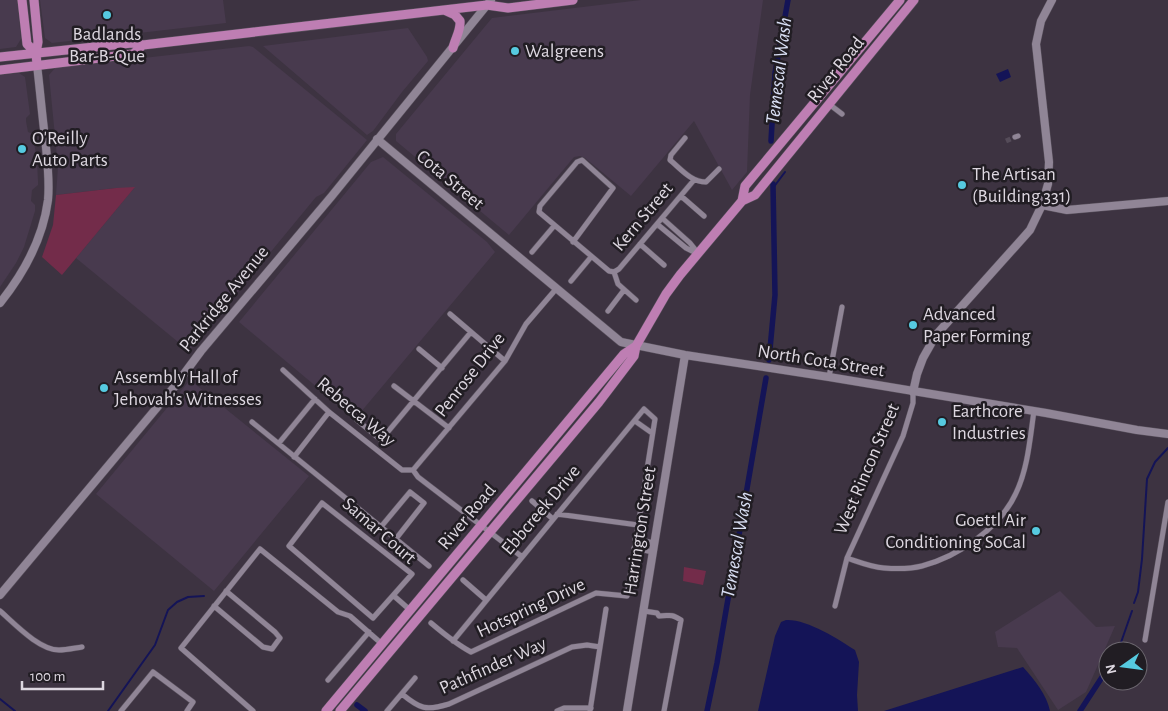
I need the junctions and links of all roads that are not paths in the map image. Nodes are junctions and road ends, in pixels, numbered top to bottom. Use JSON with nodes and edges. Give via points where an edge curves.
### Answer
{"nodes":[{"id":1,"x":22,"y":0,"type":"edge"},
{"id":2,"x":500,"y":0,"type":"edge"},
{"id":3,"x":573,"y":0,"type":"edge"},
{"id":4,"x":900,"y":0,"type":"edge"},
{"id":5,"x":914,"y":0,"type":"edge"},
{"id":6,"x":1052,"y":0,"type":"edge"},
{"id":7,"x":34,"y":2,"type":"edge"},
{"id":8,"x":489,"y":3,"type":"edge"},
{"id":9,"x":444,"y":10,"type":"junction"},
{"id":10,"x":143,"y":45,"type":"junction"},
{"id":11,"x":863,"y":46,"type":"junction"},
{"id":12,"x":453,"y":48,"type":"junction"},
{"id":13,"x":36,"y":53,"type":"junction"},
{"id":14,"x":0,"y":57,"type":"edge"},
{"id":15,"x":37,"y":66,"type":"junction"},
{"id":16,"x":0,"y":70,"type":"edge"},
{"id":17,"x":829,"y":104,"type":"junction"},
{"id":18,"x":811,"y":108,"type":"junction"},
{"id":19,"x":842,"y":114,"type":"dead end"},
{"id":20,"x":685,"y":138,"type":"dead end"},
{"id":21,"x":377,"y":139,"type":"junction"},
{"id":22,"x":799,"y":140,"type":"junction"},
{"id":23,"x":719,"y":169,"type":"dead end"},
{"id":24,"x":694,"y":180,"type":"junction"},
{"id":25,"x":1012,"y":194,"type":"dead end"},
{"id":26,"x":680,"y":196,"type":"junction"},
{"id":27,"x":742,"y":201,"type":"junction"},
{"id":28,"x":1168,"y":201,"type":"edge"},
{"id":29,"x":1042,"y":204,"type":"junction"},
{"id":30,"x":704,"y":216,"type":"dead end"},
{"id":31,"x":662,"y":218,"type":"junction"},
{"id":32,"x":657,"y":224,"type":"junction"},
{"id":33,"x":554,"y":226,"type":"junction"},
{"id":34,"x":572,"y":242,"type":"junction"},
{"id":35,"x":640,"y":244,"type":"junction"},
{"id":36,"x":503,"y":245,"type":"joint"},
{"id":37,"x":532,"y":252,"type":"dead end"},
{"id":38,"x":698,"y":254,"type":"junction"},
{"id":39,"x":591,"y":257,"type":"junction"},
{"id":40,"x":664,"y":266,"type":"dead end"},
{"id":41,"x":614,"y":272,"type":"junction"},
{"id":42,"x":571,"y":280,"type":"dead end"},
{"id":43,"x":556,"y":289,"type":"junction"},
{"id":44,"x":624,"y":290,"type":"junction"},
{"id":45,"x":636,"y":300,"type":"dead end"},
{"id":46,"x":0,"y":303,"type":"edge"},
{"id":47,"x":842,"y":307,"type":"dead end"},
{"id":48,"x":608,"y":311,"type":"dead end"},
{"id":49,"x":450,"y":314,"type":"dead end"},
{"id":50,"x":472,"y":332,"type":"junction"},
{"id":51,"x":636,"y":346,"type":"junction"},
{"id":52,"x":419,"y":349,"type":"dead end"},
{"id":53,"x":685,"y":355,"type":"junction"},
{"id":54,"x":505,"y":361,"type":"junction"},
{"id":55,"x":442,"y":368,"type":"junction"},
{"id":56,"x":283,"y":370,"type":"dead end"},
{"id":57,"x":828,"y":377,"type":"junction"},
{"id":58,"x":394,"y":386,"type":"dead end"},
{"id":59,"x":913,"y":392,"type":"junction"},
{"id":60,"x":315,"y":399,"type":"junction"},
{"id":61,"x":415,"y":402,"type":"junction"},
{"id":62,"x":1034,"y":411,"type":"junction"},
{"id":63,"x":329,"y":412,"type":"junction"},
{"id":64,"x":357,"y":420,"type":"dead end"},
{"id":65,"x":635,"y":421,"type":"junction"},
{"id":66,"x":252,"y":422,"type":"dead end"},
{"id":67,"x":449,"y":428,"type":"junction"},
{"id":68,"x":652,"y":433,"type":"junction"},
{"id":69,"x":1168,"y":434,"type":"edge"},
{"id":70,"x":278,"y":444,"type":"junction"},
{"id":71,"x":294,"y":457,"type":"junction"},
{"id":72,"x":413,"y":470,"type":"junction"},
{"id":73,"x":532,"y":501,"type":"dead end"},
{"id":74,"x":1168,"y":502,"type":"edge"},
{"id":75,"x":555,"y":517,"type":"junction"},
{"id":76,"x":481,"y":524,"type":"junction"},
{"id":77,"x":638,"y":525,"type":"junction"},
{"id":78,"x":380,"y":528,"type":"junction"},
{"id":79,"x":490,"y":531,"type":"junction"},
{"id":80,"x":635,"y":539,"type":"junction"},
{"id":81,"x":395,"y":540,"type":"junction"},
{"id":82,"x":654,"y":542,"type":"junction"},
{"id":83,"x":634,"y":548,"type":"junction"},
{"id":84,"x":653,"y":552,"type":"junction"},
{"id":85,"x":522,"y":556,"type":"junction"},
{"id":86,"x":847,"y":558,"type":"junction"},
{"id":87,"x":430,"y":566,"type":"dead end"},
{"id":88,"x":462,"y":580,"type":"dead end"},
{"id":89,"x":226,"y":591,"type":"junction"},
{"id":90,"x":0,"y":595,"type":"edge"},
{"id":91,"x":394,"y":596,"type":"junction"},
{"id":92,"x":486,"y":600,"type":"junction"},
{"id":93,"x":214,"y":606,"type":"junction"},
{"id":94,"x":835,"y":606,"type":"dead end"},
{"id":95,"x":606,"y":609,"type":"dead end"},
{"id":96,"x":410,"y":610,"type":"junction"},
{"id":97,"x":0,"y":611,"type":"edge"},
{"id":98,"x":644,"y":611,"type":"junction"},
{"id":99,"x":431,"y":623,"type":"dead end"},
{"id":100,"x":369,"y":632,"type":"junction"},
{"id":101,"x":1145,"y":640,"type":"dead end"},
{"id":102,"x":453,"y":641,"type":"junction"},
{"id":103,"x":382,"y":644,"type":"junction"},
{"id":104,"x":82,"y":647,"type":"dead end"},
{"id":105,"x":600,"y":647,"type":"junction"},
{"id":106,"x":415,"y":678,"type":"dead end"},
{"id":107,"x":328,"y":680,"type":"dead end"},
{"id":108,"x":402,"y":694,"type":"junction"},
{"id":109,"x":449,"y":704,"type":"junction"},
{"id":110,"x":591,"y":710,"type":"edge"},
{"id":111,"x":121,"y":711,"type":"edge"},
{"id":112,"x":187,"y":711,"type":"edge"},
{"id":113,"x":253,"y":711,"type":"edge"},
{"id":114,"x":326,"y":711,"type":"edge"},
{"id":115,"x":340,"y":711,"type":"edge"},
{"id":116,"x":388,"y":711,"type":"edge"},
{"id":117,"x":453,"y":711,"type":"edge"},
{"id":118,"x":557,"y":711,"type":"edge"},
{"id":119,"x":627,"y":711,"type":"edge"},
{"id":120,"x":664,"y":711,"type":"edge"}],
"edges":[{"from":1,"to":13,"type":"main road","via":[[27,44]]},
{"from":2,"to":8,"type":"main road"},
{"from":3,"to":8,"type":"main road","via":[[508,8]]},
{"from":4,"to":11,"type":"main road","name":"River Road"},
{"from":5,"to":17,"type":"main road","name":"River Road"},
{"from":6,"to":29,"type":"street","name":"West Rincon Street","via":[[1041,21],[1036,44],[1049,162],[1048,184]]},
{"from":7,"to":13,"type":"main road"},
{"from":8,"to":9,"type":"main road"},
{"from":8,"to":12,"type":"street","name":"Parkridge Avenue"},
{"from":9,"to":10,"type":"main road"},
{"from":9,"to":12,"type":"main road","via":[[460,21]]},
{"from":10,"to":13,"type":"main road","via":[[132,43]]},
{"from":10,"to":15,"type":"main road","via":[[133,54]]},
{"from":11,"to":17,"type":"main road","via":[[859,58],[826,99]]},
{"from":11,"to":18,"type":"main road","name":"River Road"},
{"from":12,"to":21,"type":"street","name":"Parkridge Avenue"},
{"from":13,"to":14,"type":"main road"},
{"from":13,"to":15,"type":"main road"},
{"from":15,"to":16,"type":"main road"},
{"from":15,"to":46,"type":"street","via":[[48,165],[48,200],[31,254]]},
{"from":17,"to":19,"type":"street"},
{"from":17,"to":22,"type":"main road","name":"River Road"},
{"from":18,"to":22,"type":"main road","via":[[797,133]]},
{"from":18,"to":27,"type":"main road","name":"River Road","via":[[745,186]]},
{"from":20,"to":24,"type":"street","via":[[670,160]]},
{"from":21,"to":36,"type":"street","name":"Cota Street"},
{"from":21,"to":90,"type":"street","name":"Parkridge Avenue"},
{"from":22,"to":27,"type":"main road","name":"River Road","via":[[755,194]]},
{"from":23,"to":24,"type":"street","via":[[706,182]]},
{"from":24,"to":26,"type":"street","name":"Kern Street"},
{"from":25,"to":29,"type":"street"},
{"from":26,"to":30,"type":"street"},
{"from":26,"to":31,"type":"street","name":"Kern Street"},
{"from":27,"to":38,"type":"main road","name":"River Road"},
{"from":28,"to":29,"type":"street","via":[[1067,210]]},
{"from":29,"to":59,"type":"street","name":"West Rincon Street","via":[[1024,238],[936,335],[923,358]]},
{"from":31,"to":32,"type":"street","name":"Kern Street"},
{"from":31,"to":38,"type":"street"},
{"from":32,"to":35,"type":"street","name":"Kern Street"},
{"from":32,"to":38,"type":"street"},
{"from":33,"to":34,"type":"street"},
{"from":33,"to":34,"type":"street","via":[[539,212],[540,206],[582,160],[613,188]]},
{"from":33,"to":37,"type":"street"},
{"from":34,"to":39,"type":"street"},
{"from":35,"to":40,"type":"street"},
{"from":35,"to":41,"type":"street","name":"Kern Street"},
{"from":36,"to":43,"type":"street","name":"North Cota Street"},
{"from":38,"to":51,"type":"main road","name":"River Road","via":[[666,294]]},
{"from":39,"to":41,"type":"street"},
{"from":39,"to":42,"type":"street"},
{"from":41,"to":44,"type":"street"},
{"from":43,"to":51,"type":"street","name":"North Cota Street","via":[[621,342]]},
{"from":43,"to":54,"type":"street","name":"Penrose Drive","via":[[526,324]]},
{"from":44,"to":45,"type":"street"},
{"from":44,"to":48,"type":"street"},
{"from":47,"to":57,"type":"street"},
{"from":49,"to":50,"type":"street"},
{"from":50,"to":54,"type":"street"},
{"from":50,"to":55,"type":"street"},
{"from":51,"to":53,"type":"street","name":"North Cota Street"},
{"from":51,"to":76,"type":"main road","name":"River Road","via":[[624,354]]},
{"from":51,"to":79,"type":"main road","name":"River Road","via":[[634,356],[599,402]]},
{"from":52,"to":55,"type":"street"},
{"from":53,"to":57,"type":"street","name":"North Cota Street"},
{"from":53,"to":82,"type":"street","name":"Harrington Street"},
{"from":54,"to":67,"type":"street","name":"Penrose Drive"},
{"from":55,"to":61,"type":"street"},
{"from":56,"to":60,"type":"street","name":"Rebecca Way"},
{"from":57,"to":59,"type":"street","name":"North Cota Street"},
{"from":58,"to":61,"type":"street"},
{"from":59,"to":62,"type":"street","name":"North Cota Street"},
{"from":59,"to":86,"type":"street","name":"West Rincon Street","via":[[913,403],[902,436]]},
{"from":60,"to":63,"type":"street","name":"Rebecca Way"},
{"from":60,"to":70,"type":"street"},
{"from":61,"to":64,"type":"street","via":[[381,440]]},
{"from":61,"to":67,"type":"street"},
{"from":62,"to":69,"type":"street","name":"North Cota Street"},
{"from":62,"to":86,"type":"street","via":[[1016,495],[985,534],[960,550],[922,566],[883,568]]},
{"from":63,"to":71,"type":"street"},
{"from":63,"to":72,"type":"street","name":"Rebecca Way","via":[[402,470]]},
{"from":65,"to":68,"type":"street"},
{"from":65,"to":68,"type":"street","via":[[644,409],[655,418]]},
{"from":65,"to":75,"type":"street","name":"Ebbcreek Drive"},
{"from":66,"to":70,"type":"street"},
{"from":67,"to":72,"type":"street","name":"Penrose Drive"},
{"from":68,"to":77,"type":"street"},
{"from":70,"to":71,"type":"street"},
{"from":71,"to":78,"type":"street"},
{"from":72,"to":76,"type":"street"},
{"from":73,"to":75,"type":"street"},
{"from":74,"to":101,"type":"street"},
{"from":75,"to":77,"type":"street"},
{"from":75,"to":85,"type":"street","name":"Ebbcreek Drive"},
{"from":76,"to":79,"type":"street"},
{"from":76,"to":96,"type":"main road","name":"River Road"},
{"from":77,"to":80,"type":"street"},
{"from":78,"to":81,"type":"street"},
{"from":78,"to":81,"type":"street","via":[[410,492],[424,502]]},
{"from":79,"to":85,"type":"street"},
{"from":79,"to":115,"type":"main road","name":"River Road"},
{"from":80,"to":82,"type":"street"},
{"from":80,"to":83,"type":"street"},
{"from":81,"to":87,"type":"street"},
{"from":82,"to":84,"type":"street","name":"Harrington Street"},
{"from":83,"to":84,"type":"street"},
{"from":83,"to":102,"type":"street","name":"Hotspring Drive","via":[[626,596],[596,593],[471,652]]},
{"from":84,"to":98,"type":"street","name":"Harrington Street"},
{"from":85,"to":92,"type":"street","name":"Ebbcreek Drive"},
{"from":86,"to":94,"type":"street","name":"West Rincon Street"},
{"from":88,"to":92,"type":"street"},
{"from":89,"to":93,"type":"street"},
{"from":89,"to":93,"type":"street","via":[[280,638],[272,648],[263,647]]},
{"from":89,"to":100,"type":"street","via":[[260,548],[338,612],[350,616]]},
{"from":91,"to":91,"type":"street","name":"Samar Court","via":[[412,574],[322,503],[289,546],[373,618]]},
{"from":91,"to":96,"type":"street"},
{"from":92,"to":102,"type":"street","name":"Ebbcreek Drive"},
{"from":93,"to":113,"type":"street","via":[[181,648]]},
{"from":95,"to":105,"type":"street"},
{"from":96,"to":103,"type":"main road","name":"River Road"},
{"from":97,"to":104,"type":"street","via":[[49,649]]},
{"from":98,"to":119,"type":"street","name":"Harrington Street"},
{"from":98,"to":120,"type":"street","via":[[660,611],[681,620]]},
{"from":99,"to":102,"type":"street"},
{"from":100,"to":103,"type":"street"},
{"from":100,"to":107,"type":"street"},
{"from":103,"to":114,"type":"main road","name":"River Road"},
{"from":105,"to":109,"type":"street","name":"Pathfinder Way","via":[[572,647]]},
{"from":105,"to":110,"type":"street"},
{"from":106,"to":108,"type":"street"},
{"from":108,"to":109,"type":"street","name":"Pathfinder Way","via":[[413,704],[431,710]]},
{"from":108,"to":116,"type":"street"},
{"from":109,"to":117,"type":"street"},
{"from":110,"to":118,"type":"street","via":[[564,708]]},
{"from":111,"to":112,"type":"street","via":[[153,672],[193,702]]}]}
